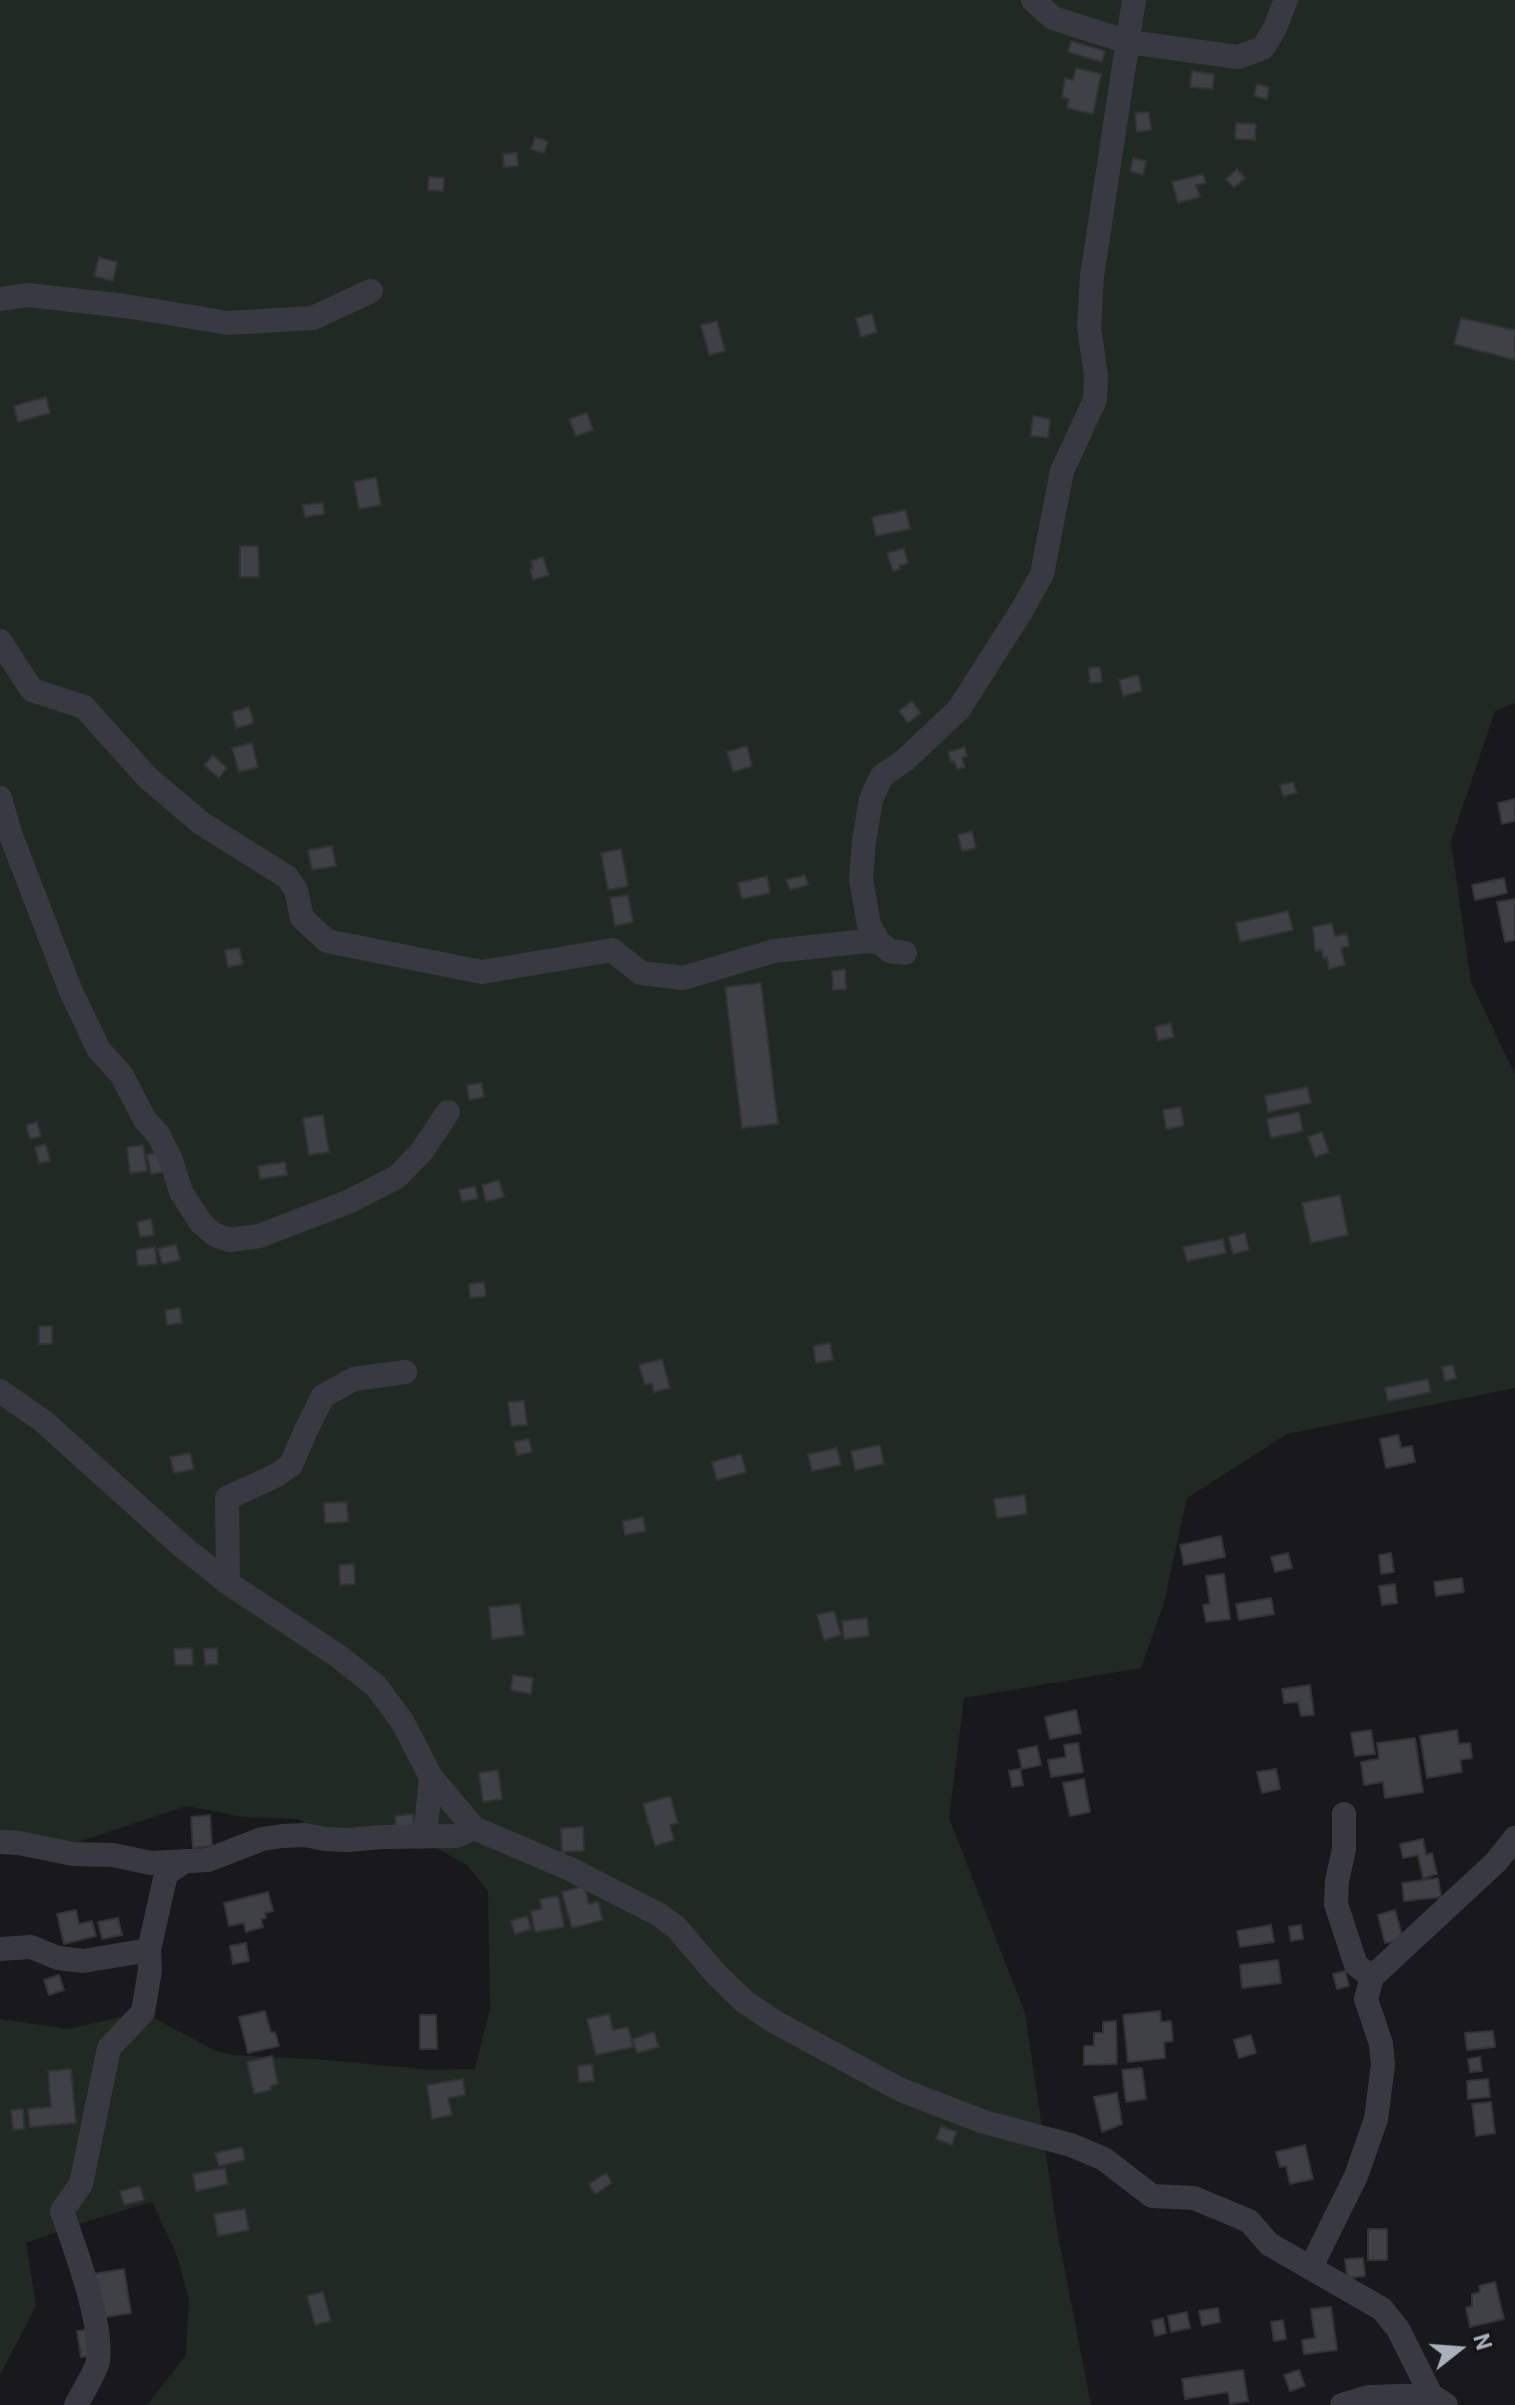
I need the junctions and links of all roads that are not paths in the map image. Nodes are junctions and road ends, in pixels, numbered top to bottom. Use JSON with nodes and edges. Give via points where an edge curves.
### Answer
{"nodes":[{"id":1,"x":1033,"y":0,"type":"edge"},
{"id":2,"x":1134,"y":0,"type":"edge"},
{"id":3,"x":1286,"y":0,"type":"edge"},
{"id":4,"x":1128,"y":42,"type":"junction"},
{"id":5,"x":371,"y":291,"type":"dead end"},
{"id":6,"x":0,"y":299,"type":"edge"},
{"id":7,"x":0,"y":641,"type":"edge"},
{"id":8,"x":0,"y":798,"type":"edge"},
{"id":9,"x":879,"y":942,"type":"junction"},
{"id":10,"x":905,"y":953,"type":"dead end"},
{"id":11,"x":448,"y":1112,"type":"dead end"},
{"id":12,"x":405,"y":1372,"type":"dead end"},
{"id":13,"x":0,"y":1391,"type":"edge"},
{"id":14,"x":228,"y":1583,"type":"junction"},
{"id":15,"x":431,"y":1777,"type":"junction"},
{"id":16,"x":1344,"y":1814,"type":"dead end"},
{"id":17,"x":474,"y":1828,"type":"junction"},
{"id":18,"x":425,"y":1836,"type":"junction"},
{"id":19,"x":1515,"y":1838,"type":"edge"},
{"id":20,"x":0,"y":1842,"type":"edge"},
{"id":21,"x":185,"y":1861,"type":"junction"},
{"id":22,"x":0,"y":1949,"type":"edge"},
{"id":23,"x":149,"y":1950,"type":"junction"},
{"id":24,"x":1372,"y":1977,"type":"junction"},
{"id":25,"x":1311,"y":2267,"type":"junction"},
{"id":26,"x":1439,"y":2400,"type":"edge"},
{"id":27,"x":76,"y":2405,"type":"edge"},
{"id":28,"x":1342,"y":2405,"type":"edge"}],
"edges":[{"from":1,"to":4,"type":"street","via":[[1053,18]]},
{"from":2,"to":4,"type":"street"},
{"from":3,"to":4,"type":"street","via":[[1263,48],[1238,57]]},
{"from":4,"to":9,"type":"street","via":[[1092,276],[1089,327],[1095,400],[1062,471],[1042,574],[1022,610],[959,709],[882,776],[871,799],[861,879],[869,925]]},
{"from":5,"to":6,"type":"street","via":[[313,318],[228,323],[28,295]]},
{"from":7,"to":9,"type":"street","via":[[32,690],[84,707],[148,778],[201,823],[287,877],[302,918],[327,941],[482,972],[612,950],[641,973],[683,978],[774,951]]},
{"from":8,"to":11,"type":"street","via":[[70,989],[99,1050],[121,1074],[158,1134],[181,1192],[215,1235],[230,1240],[259,1236],[397,1177]]},
{"from":9,"to":10,"type":"street","via":[[890,951]]},
{"from":12,"to":14,"type":"street","via":[[354,1379],[323,1396],[291,1465],[227,1498]]},
{"from":13,"to":14,"type":"street","via":[[43,1421]]},
{"from":14,"to":15,"type":"street","via":[[376,1686],[402,1721]]},
{"from":15,"to":17,"type":"street"},
{"from":15,"to":18,"type":"street"},
{"from":16,"to":24,"type":"street","via":[[1336,1904],[1356,1965]]},
{"from":17,"to":18,"type":"street","via":[[456,1836]]},
{"from":17,"to":25,"type":"street","via":[[658,1914],[745,2002],[901,2090],[984,2122],[1071,2145],[1104,2159],[1152,2196],[1194,2198],[1249,2221],[1269,2244]]},
{"from":18,"to":21,"type":"street","via":[[282,1836],[208,1860]]},
{"from":19,"to":24,"type":"street"},
{"from":20,"to":21,"type":"street","via":[[151,1863]]},
{"from":21,"to":23,"type":"street","via":[[166,1874]]},
{"from":22,"to":23,"type":"street","via":[[31,1947],[83,1961]]},
{"from":23,"to":27,"type":"street","via":[[143,2012],[109,2048],[81,2184],[62,2211],[98,2335],[98,2364]]},
{"from":24,"to":25,"type":"street","via":[[1366,1999],[1383,2065],[1376,2119],[1356,2176]]},
{"from":25,"to":26,"type":"street","via":[[1382,2309]]},
{"from":26,"to":28,"type":"street","via":[[1369,2397]]}]}
